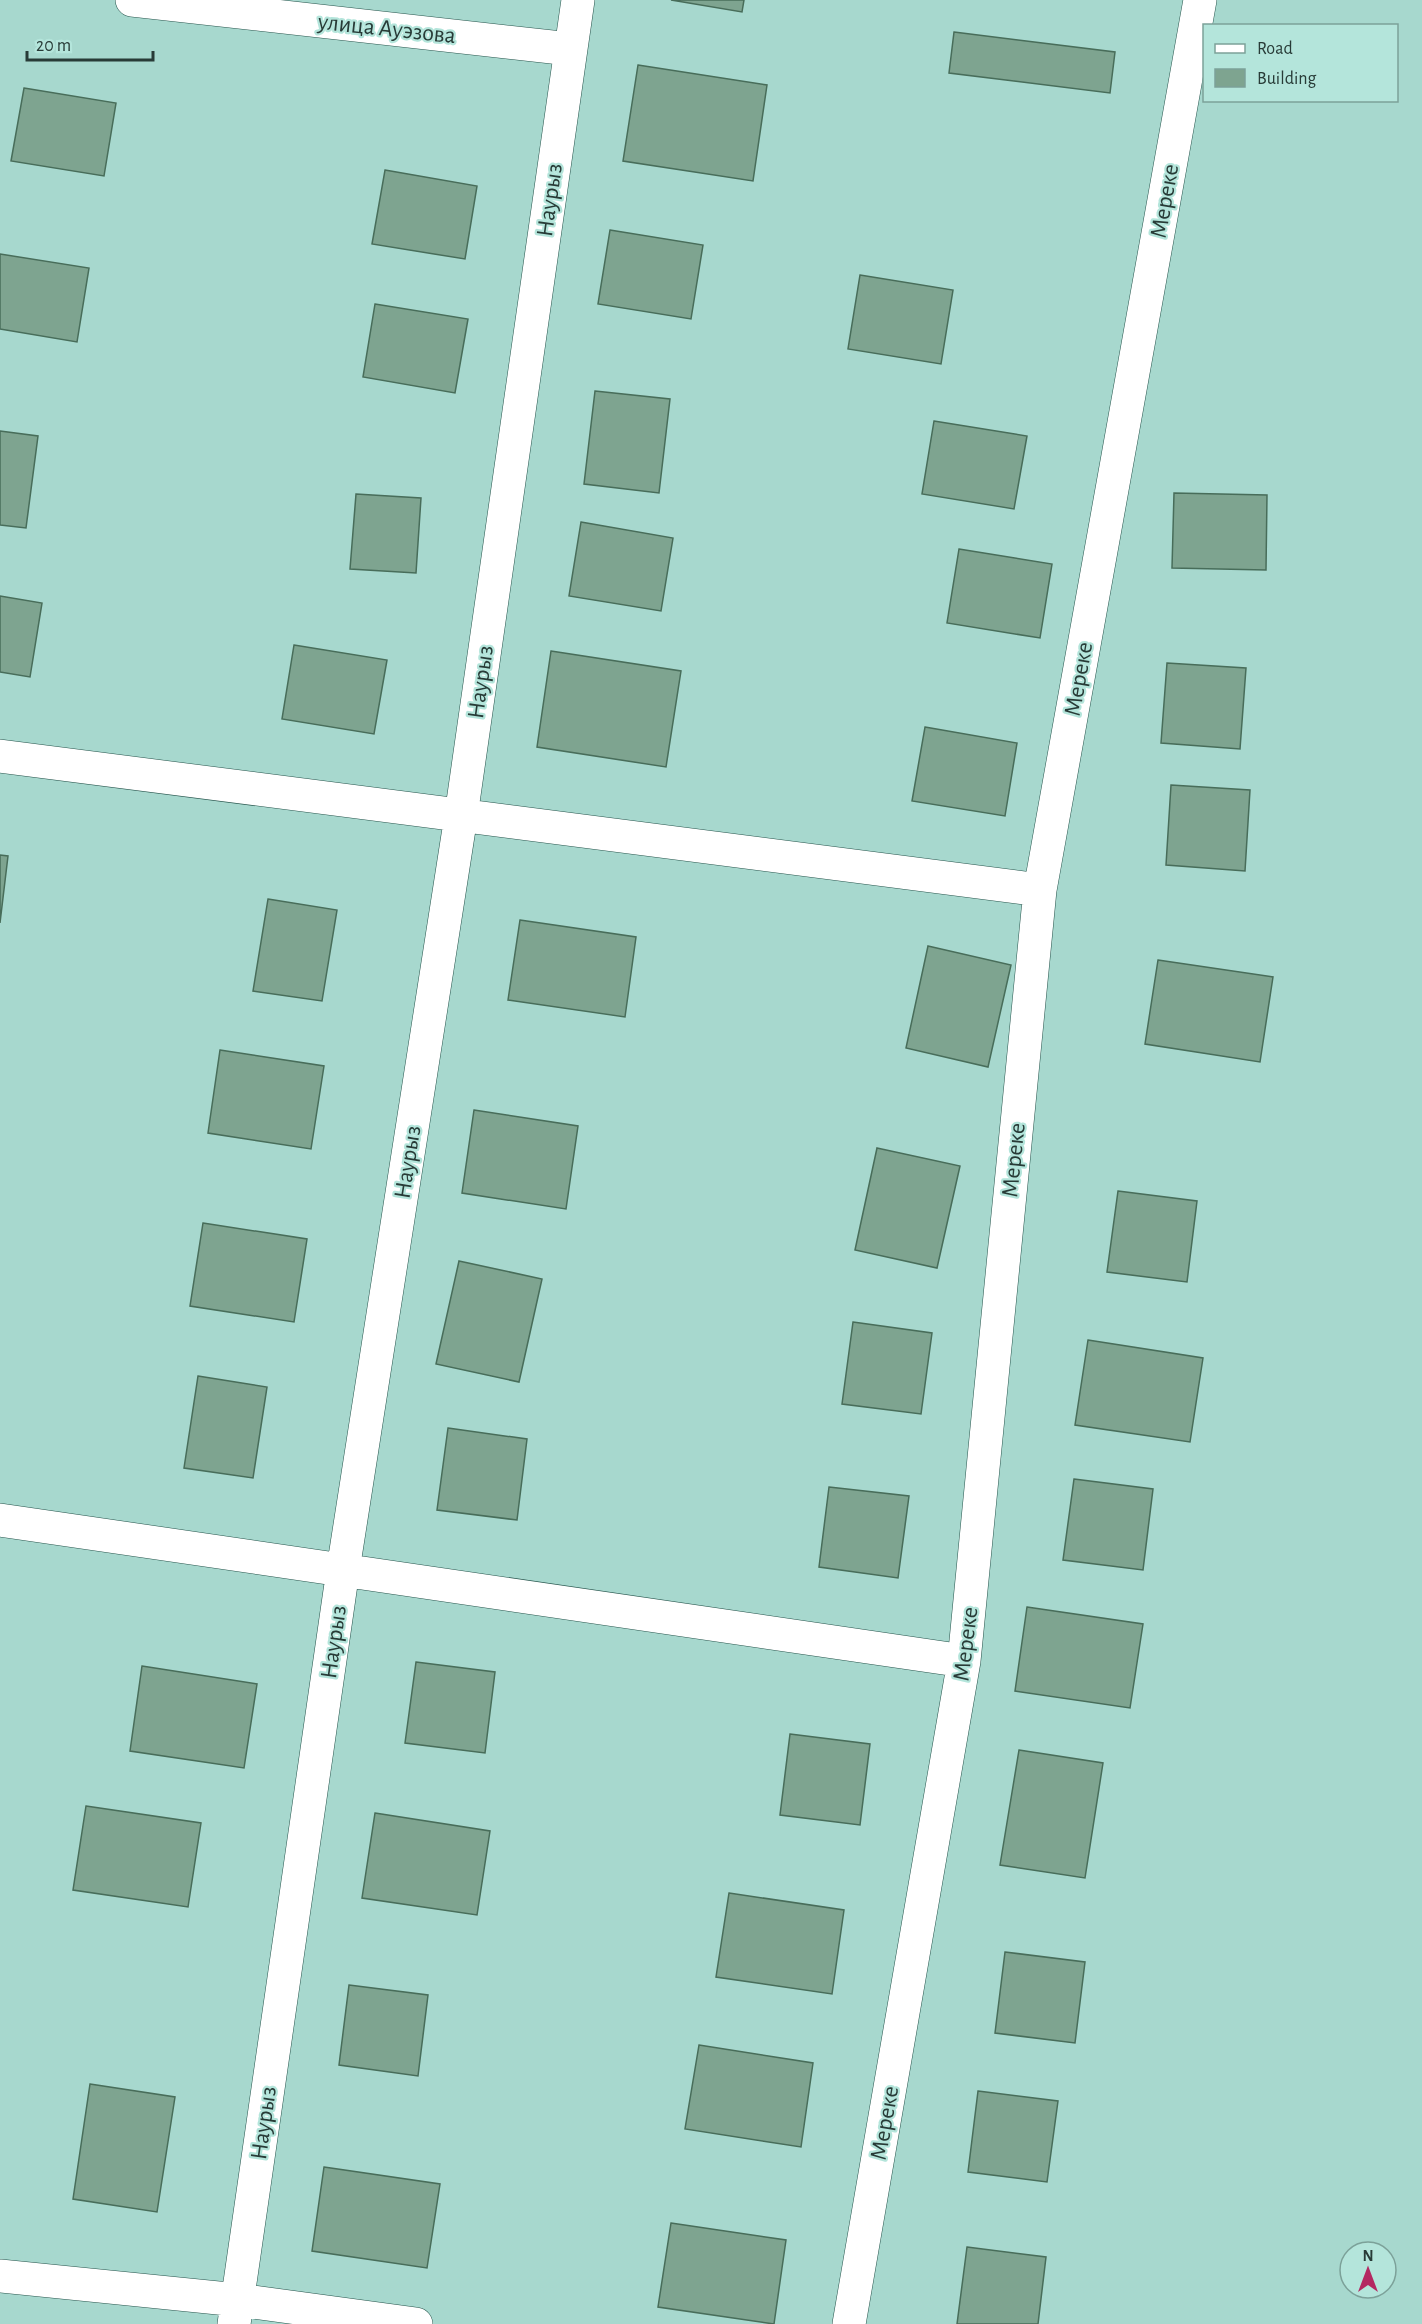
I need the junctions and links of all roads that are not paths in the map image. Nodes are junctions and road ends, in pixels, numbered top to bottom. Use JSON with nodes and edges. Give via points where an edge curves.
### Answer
{"nodes":[{"id":1,"x":132,"y":0,"type":"edge"},
{"id":2,"x":578,"y":0,"type":"edge"},
{"id":3,"x":1200,"y":0,"type":"edge"},
{"id":4,"x":570,"y":49,"type":"junction"},
{"id":5,"x":0,"y":756,"type":"edge"},
{"id":6,"x":461,"y":816,"type":"junction"},
{"id":7,"x":1040,"y":890,"type":"junction"},
{"id":8,"x":0,"y":1520,"type":"edge"},
{"id":9,"x":343,"y":1570,"type":"junction"},
{"id":10,"x":964,"y":1661,"type":"junction"},
{"id":11,"x":0,"y":2276,"type":"edge"},
{"id":12,"x":236,"y":2312,"type":"edge"},
{"id":13,"x":416,"y":2324,"type":"edge"},
{"id":14,"x":849,"y":2324,"type":"edge"}],
"edges":[{"from":1,"to":4,"type":"street","name":"улица Ауэзова"},
{"from":2,"to":4,"type":"street","name":"Наурыз"},
{"from":3,"to":7,"type":"street","name":"Мереке"},
{"from":4,"to":6,"type":"street","name":"Наурыз"},
{"from":5,"to":6,"type":"street"},
{"from":6,"to":7,"type":"street"},
{"from":6,"to":9,"type":"street","name":"Наурыз"},
{"from":7,"to":10,"type":"street","name":"Мереке"},
{"from":8,"to":9,"type":"street"},
{"from":9,"to":10,"type":"street"},
{"from":9,"to":12,"type":"street","name":"Наурыз"},
{"from":10,"to":14,"type":"street","name":"Мереке"},
{"from":11,"to":12,"type":"street"},
{"from":12,"to":13,"type":"street"}]}
